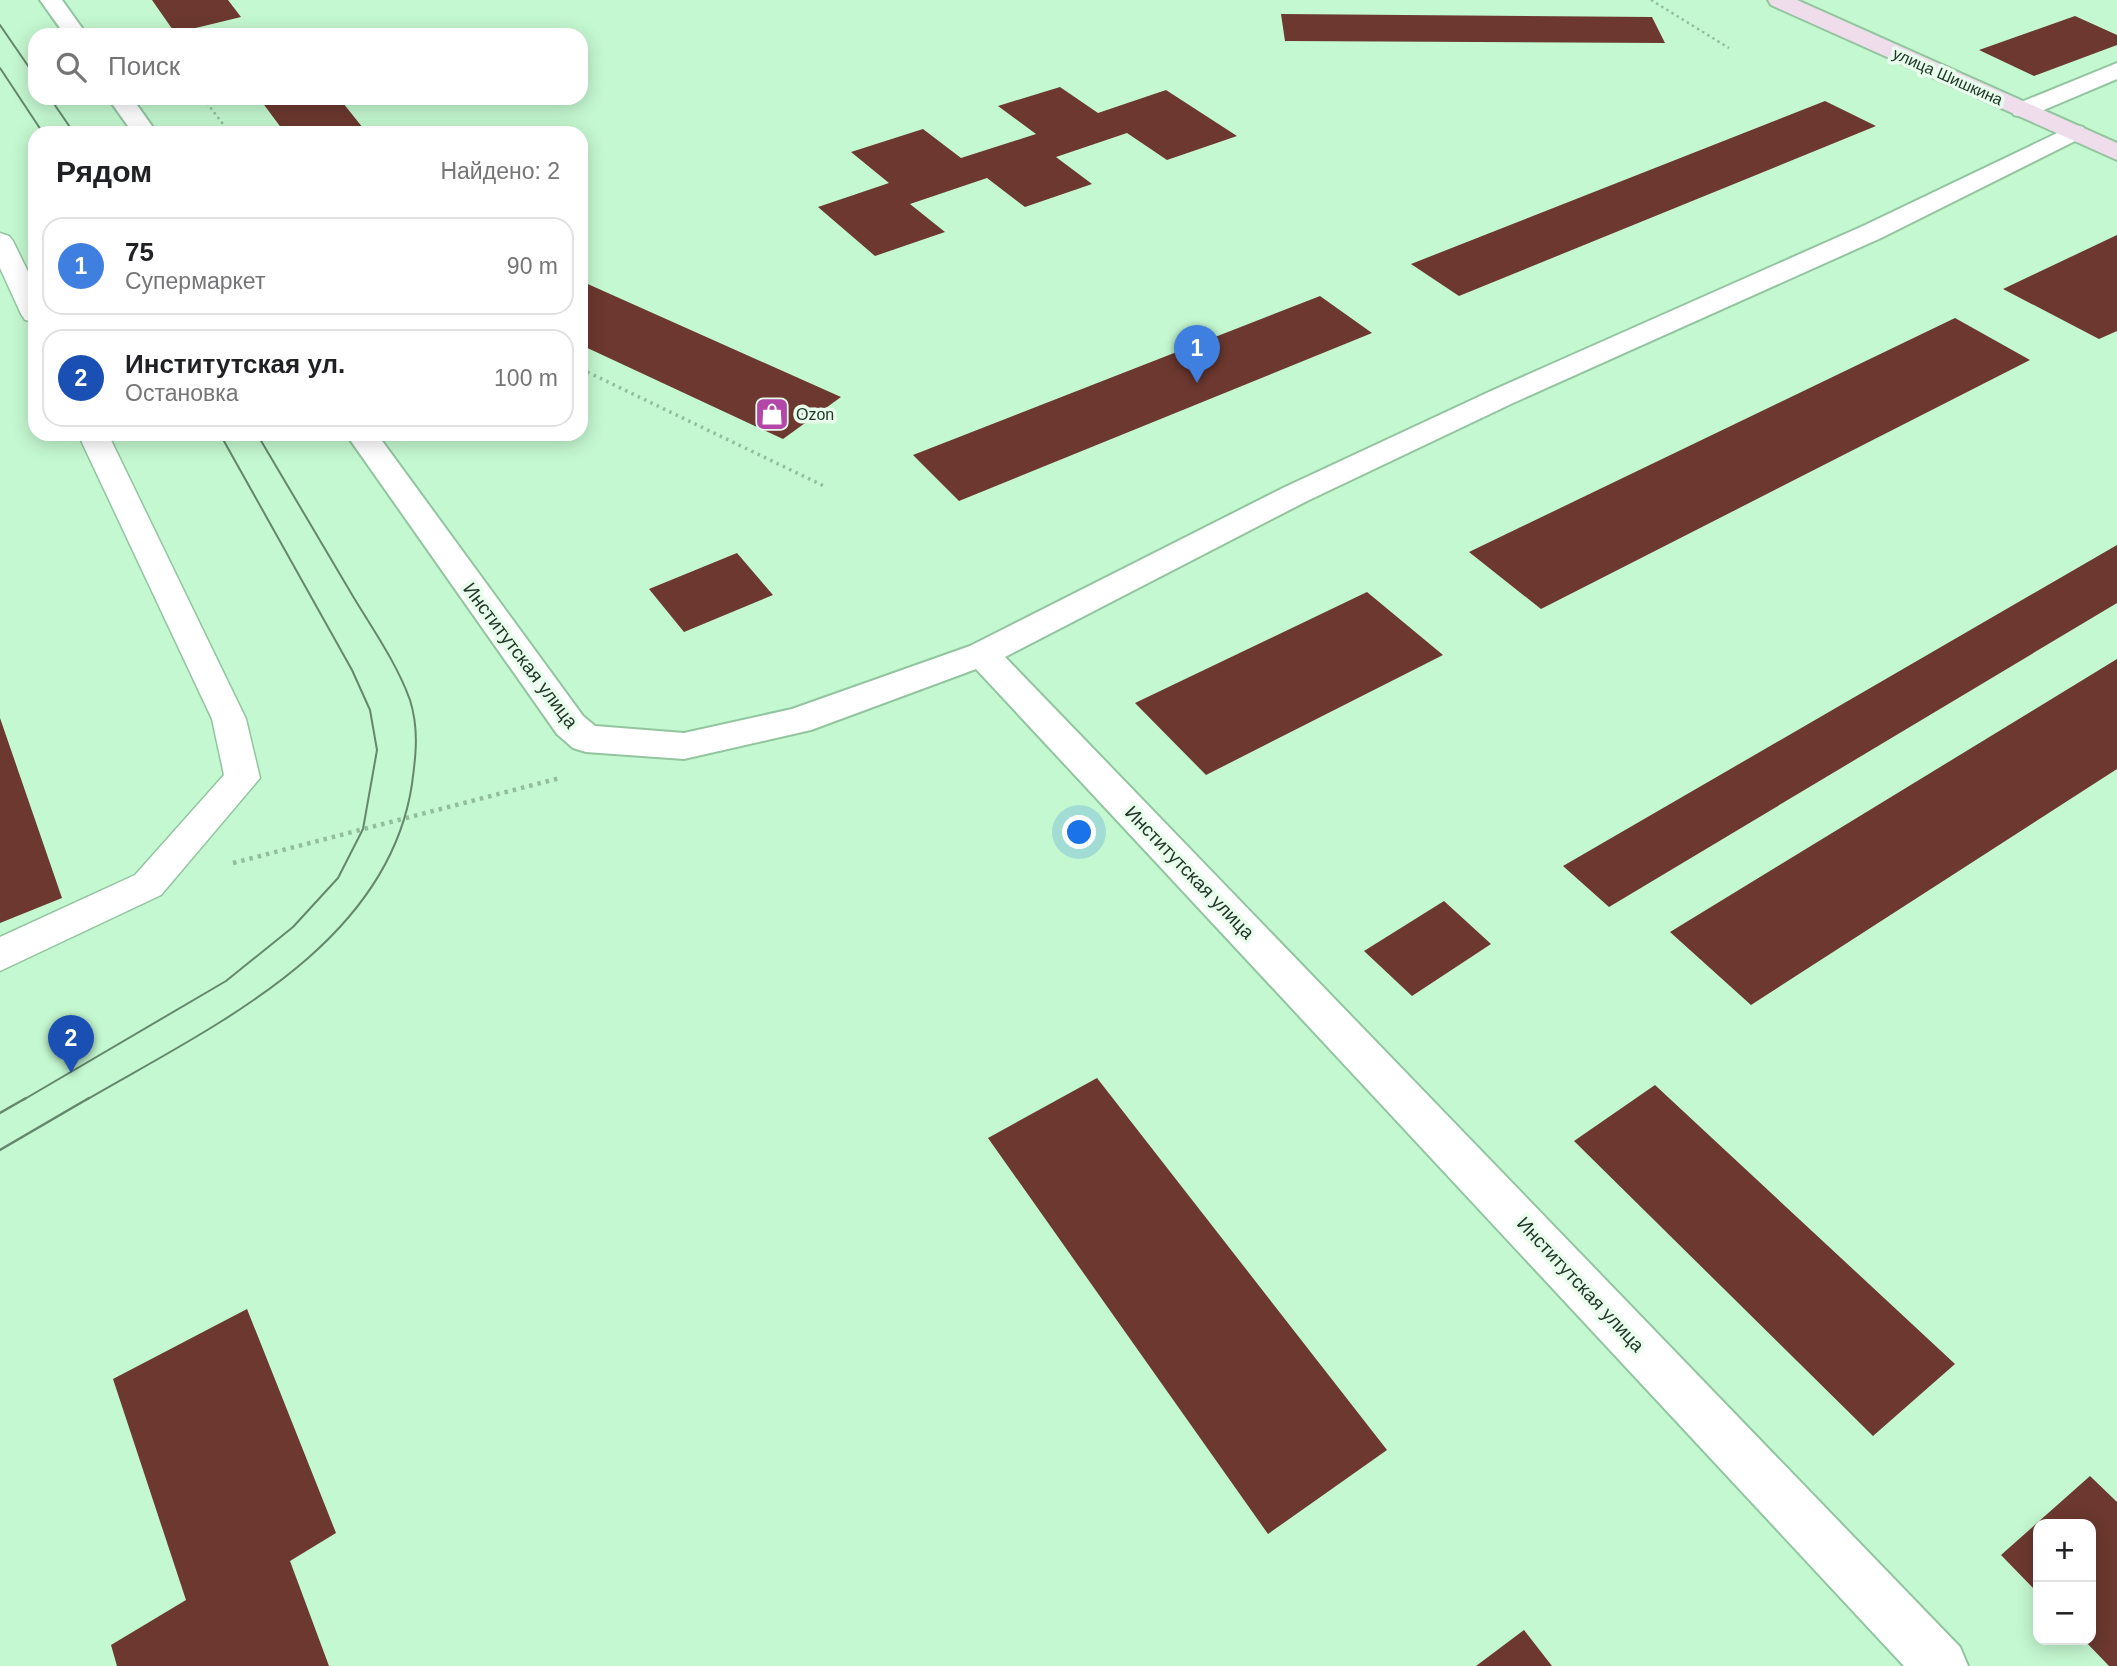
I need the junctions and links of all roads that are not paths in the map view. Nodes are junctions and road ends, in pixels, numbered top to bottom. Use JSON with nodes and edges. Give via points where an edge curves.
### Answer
{"nodes":[{"id":1,"x":51,"y":0,"type":"edge"},
{"id":2,"x":1779,"y":0,"type":"edge"},
{"id":3,"x":70,"y":28,"type":"edge"},
{"id":4,"x":2117,"y":70,"type":"edge"},
{"id":5,"x":125,"y":105,"type":"edge"},
{"id":6,"x":2023,"y":110,"type":"junction"},
{"id":7,"x":140,"y":126,"type":"edge"},
{"id":8,"x":2074,"y":132,"type":"junction"},
{"id":9,"x":2117,"y":152,"type":"edge"},
{"id":10,"x":0,"y":241,"type":"edge"},
{"id":11,"x":28,"y":299,"type":"edge"},
{"id":12,"x":96,"y":441,"type":"edge"},
{"id":13,"x":366,"y":441,"type":"edge"},
{"id":14,"x":982,"y":654,"type":"junction"},
{"id":15,"x":0,"y":955,"type":"edge"},
{"id":16,"x":1941,"y":1666,"type":"edge"}],
"edges":[{"from":1,"to":3,"type":"street"},
{"from":2,"to":6,"type":"main road","name":"улица Шишкина"},
{"from":4,"to":6,"type":"street"},
{"from":5,"to":7,"type":"street"},
{"from":6,"to":8,"type":"main road","name":"улица Шишкина"},
{"from":8,"to":9,"type":"main road","name":"улица Шишкина"},
{"from":8,"to":14,"type":"street","via":[[1872,232],[1308,488]]},
{"from":10,"to":11,"type":"lane"},
{"from":12,"to":15,"type":"lane","via":[[229,719],[242,778],[148,885]]},
{"from":13,"to":14,"type":"street","name":"Институтская улица","via":[[570,726],[586,739],[684,746],[798,721]]},
{"from":14,"to":16,"type":"street","name":"Институтская улица"}]}
